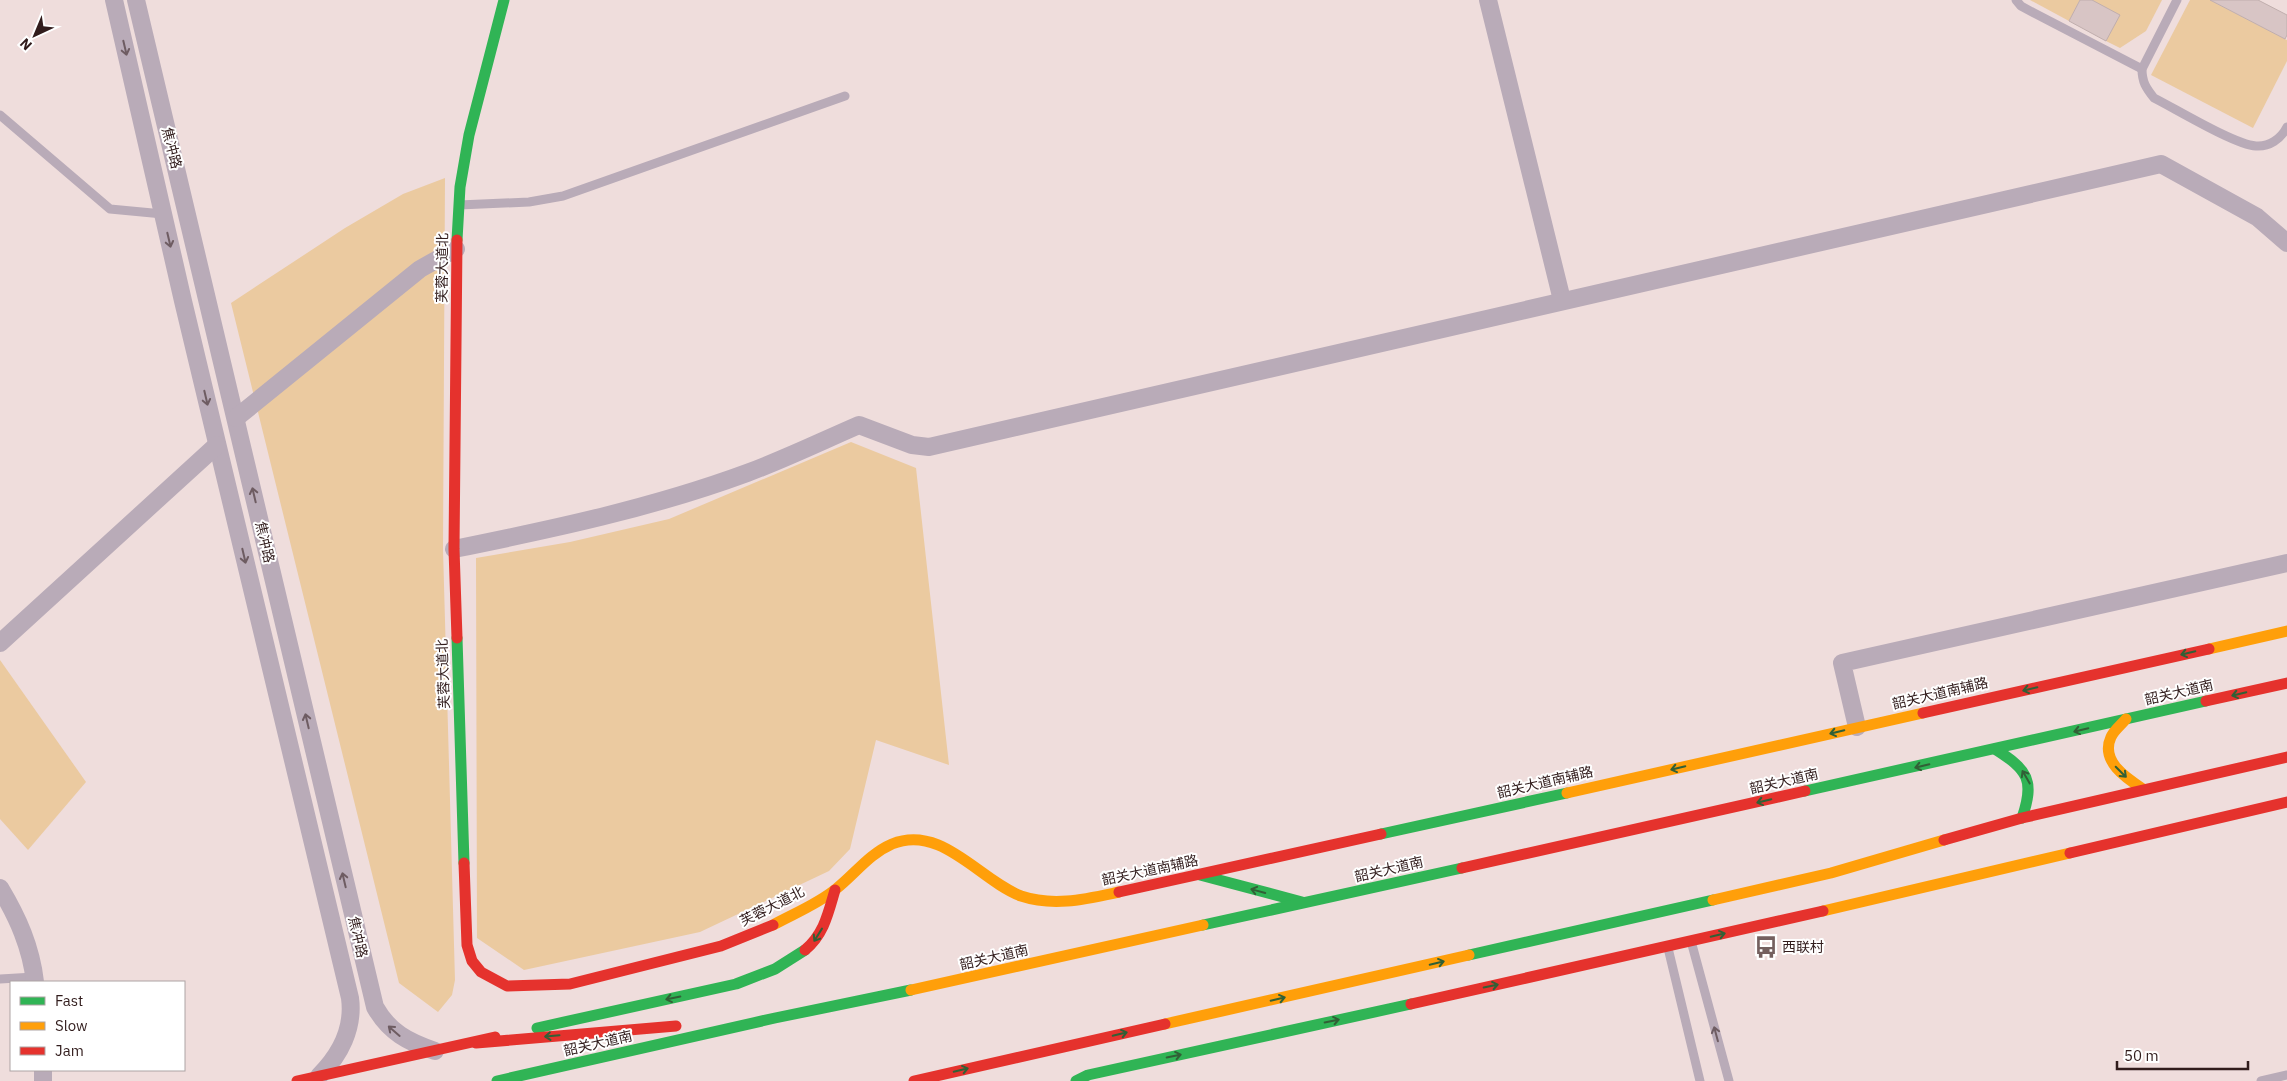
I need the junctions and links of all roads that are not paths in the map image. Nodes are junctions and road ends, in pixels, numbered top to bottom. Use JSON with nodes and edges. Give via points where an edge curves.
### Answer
{"nodes":[{"id":1,"x":114,"y":0,"type":"edge"},
{"id":2,"x":136,"y":0,"type":"edge"},
{"id":3,"x":504,"y":0,"type":"edge"},
{"id":4,"x":1488,"y":0,"type":"edge"},
{"id":5,"x":2016,"y":0,"type":"edge"},
{"id":6,"x":2178,"y":0,"type":"edge"},
{"id":7,"x":2142,"y":69,"type":"junction"},
{"id":8,"x":844,"y":96,"type":"dead end"},
{"id":9,"x":0,"y":115,"type":"edge"},
{"id":10,"x":2287,"y":127,"type":"edge"},
{"id":11,"x":459,"y":205,"type":"junction"},
{"id":12,"x":163,"y":214,"type":"junction"},
{"id":13,"x":2287,"y":243,"type":"edge"},
{"id":14,"x":456,"y":248,"type":"junction"},
{"id":15,"x":1562,"y":300,"type":"junction"},
{"id":16,"x":236,"y":418,"type":"junction"},
{"id":17,"x":218,"y":445,"type":"junction"},
{"id":18,"x":454,"y":549,"type":"junction"},
{"id":19,"x":2287,"y":563,"type":"edge"},
{"id":20,"x":2287,"y":631,"type":"edge"},
{"id":21,"x":0,"y":643,"type":"edge"},
{"id":22,"x":2287,"y":683,"type":"edge"},
{"id":23,"x":2126,"y":719,"type":"junction"},
{"id":24,"x":1857,"y":727,"type":"junction"},
{"id":25,"x":1995,"y":749,"type":"junction"},
{"id":26,"x":2287,"y":757,"type":"edge"},
{"id":27,"x":2143,"y":789,"type":"junction"},
{"id":28,"x":2287,"y":802,"type":"edge"},
{"id":29,"x":2022,"y":818,"type":"junction"},
{"id":30,"x":1200,"y":875,"type":"junction"},
{"id":31,"x":0,"y":888,"type":"edge"},
{"id":32,"x":835,"y":890,"type":"junction"},
{"id":33,"x":1306,"y":903,"type":"junction"},
{"id":34,"x":1691,"y":941,"type":"junction"},
{"id":35,"x":1668,"y":948,"type":"junction"},
{"id":36,"x":0,"y":979,"type":"edge"},
{"id":37,"x":34,"y":980,"type":"edge"},
{"id":38,"x":775,"y":1018,"type":"junction"},
{"id":39,"x":476,"y":1042,"type":"junction"},
{"id":40,"x":438,"y":1052,"type":"junction"},
{"id":41,"x":2287,"y":1075,"type":"edge"},
{"id":42,"x":319,"y":1076,"type":"junction"},
{"id":43,"x":297,"y":1081,"type":"edge"},
{"id":44,"x":497,"y":1081,"type":"edge"},
{"id":45,"x":914,"y":1081,"type":"edge"},
{"id":46,"x":1076,"y":1081,"type":"edge"},
{"id":47,"x":1700,"y":1081,"type":"edge"},
{"id":48,"x":1729,"y":1081,"type":"edge"},
{"id":49,"x":2261,"y":1081,"type":"edge"}],
"edges":[{"from":1,"to":12,"type":"street","name":"焦冲路","one_way":true},
{"from":2,"to":16,"type":"street","name":"焦冲路"},
{"from":3,"to":11,"type":"main road","name":"芙蓉大道北","via":[[469,135]]},
{"from":4,"to":15,"type":"street"},
{"from":5,"to":7,"type":"lane","via":[[2021,6]]},
{"from":6,"to":7,"type":"lane"},
{"from":7,"to":10,"type":"lane","via":[[2142,80],[2154,98],[2245,144],[2267,145],[2276,141]]},
{"from":8,"to":11,"type":"lane","via":[[563,196],[529,202]]},
{"from":9,"to":12,"type":"lane","via":[[110,209]]},
{"from":11,"to":14,"type":"main road","name":"芙蓉大道北"},
{"from":12,"to":17,"type":"street","name":"焦冲路","one_way":true},
{"from":13,"to":15,"type":"street","via":[[2257,217],[2161,164]]},
{"from":14,"to":16,"type":"street","via":[[420,269]]},
{"from":14,"to":18,"type":"main road","name":"芙蓉大道北"},
{"from":15,"to":18,"type":"street","via":[[929,447],[912,445],[859,425],[748,473],[651,503],[577,524]]},
{"from":40,"to":16,"type":"street","name":"焦冲路","one_way":true,"via":[[402,1038],[375,1007]]},
{"from":17,"to":21,"type":"street"},
{"from":17,"to":42,"type":"street","name":"焦冲路","one_way":true,"via":[[350,998],[352,1012],[344,1038],[332,1063]]},
{"from":18,"to":32,"type":"main road","name":"芙蓉大道北","via":[[468,945],[472,961],[481,972],[507,986],[570,984],[721,946],[766,929]]},
{"from":19,"to":24,"type":"street","via":[[1842,663]]},
{"from":20,"to":24,"type":"main road","name":"韶关大道南辅路","one_way":true},
{"from":22,"to":23,"type":"main road","name":"韶关大道南","one_way":true},
{"from":23,"to":25,"type":"main road","name":"韶关大道南","one_way":true},
{"from":23,"to":27,"type":"main road","one_way":true,"via":[[2110,738],[2109,757],[2120,773]]},
{"from":24,"to":30,"type":"main road","name":"韶关大道南辅路","one_way":true},
{"from":29,"to":25,"type":"main road","one_way":true,"via":[[2030,796],[2030,781],[2015,762]]},
{"from":25,"to":33,"type":"main road","name":"韶关大道南","one_way":true},
{"from":26,"to":27,"type":"main road"},
{"from":27,"to":29,"type":"main road"},
{"from":34,"to":28,"type":"main road","one_way":true},
{"from":45,"to":29,"type":"main road","one_way":true,"via":[[1831,874]]},
{"from":30,"to":32,"type":"main road","name":"韶关大道南辅路","via":[[1075,901],[1049,902],[1022,896],[996,884],[950,851],[930,842],[914,841],[893,844],[867,860]]},
{"from":33,"to":30,"type":"main road","one_way":true},
{"from":31,"to":37,"type":"street","via":[[17,916],[28,944]]},
{"from":32,"to":39,"type":"main road","one_way":true,"via":[[826,923],[810,948],[764,975]]},
{"from":33,"to":38,"type":"main road","name":"韶关大道南","via":[[908,992]]},
{"from":34,"to":35,"type":"main road"},
{"from":48,"to":34,"type":"lane","one_way":true},
{"from":46,"to":35,"type":"main road","one_way":true,"via":[[1088,1075]]},
{"from":35,"to":47,"type":"lane"},
{"from":36,"to":37,"type":"lane"},
{"from":38,"to":39,"type":"main road","one_way":true},
{"from":38,"to":44,"type":"main road","name":"韶关大道南"},
{"from":39,"to":40,"type":"main road"},
{"from":40,"to":42,"type":"main road"},
{"from":41,"to":49,"type":"lane"},
{"from":42,"to":43,"type":"main road"}]}
